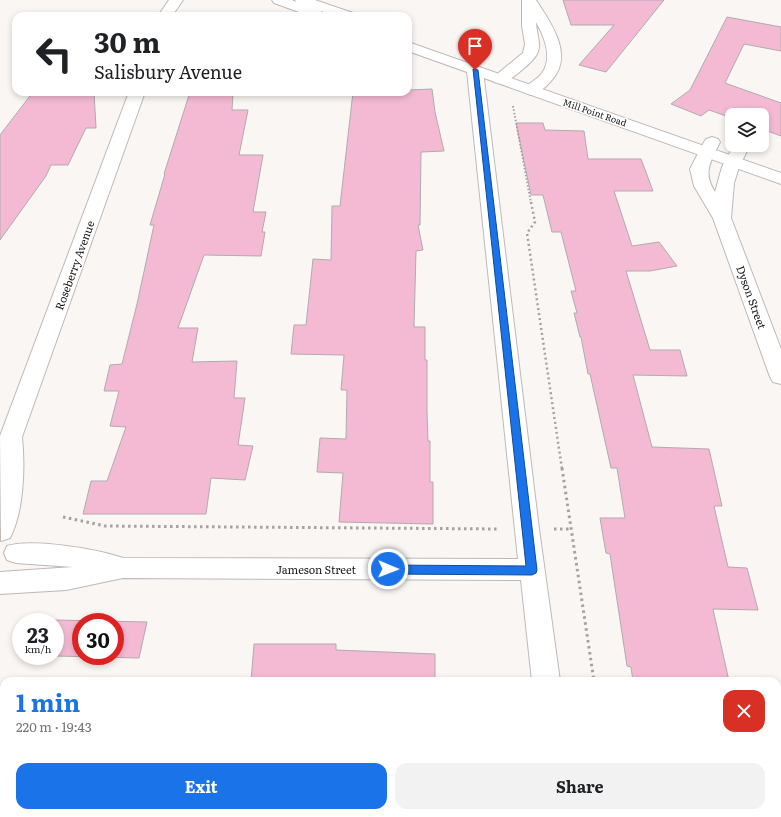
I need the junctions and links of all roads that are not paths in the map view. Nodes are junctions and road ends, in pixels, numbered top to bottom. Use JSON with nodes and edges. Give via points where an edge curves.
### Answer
{"nodes":[{"id":1,"x":163,"y":0,"type":"edge"},
{"id":2,"x":176,"y":0,"type":"edge"},
{"id":3,"x":279,"y":0,"type":"edge"},
{"id":4,"x":302,"y":0,"type":"edge"},
{"id":5,"x":528,"y":0,"type":"edge"},
{"id":6,"x":164,"y":12,"type":"edge"},
{"id":7,"x":168,"y":12,"type":"edge"},
{"id":8,"x":313,"y":12,"type":"edge"},
{"id":9,"x":336,"y":12,"type":"edge"},
{"id":10,"x":412,"y":39,"type":"edge"},
{"id":11,"x":412,"y":47,"type":"edge"},
{"id":12,"x":475,"y":70,"type":"junction"},
{"id":13,"x":504,"y":75,"type":"junction"},
{"id":14,"x":536,"y":86,"type":"junction"},
{"id":15,"x":136,"y":96,"type":"edge"},
{"id":16,"x":709,"y":147,"type":"junction"},
{"id":17,"x":736,"y":156,"type":"junction"},
{"id":18,"x":781,"y":166,"type":"edge"},
{"id":19,"x":781,"y":179,"type":"edge"},
{"id":20,"x":722,"y":218,"type":"junction"},
{"id":21,"x":781,"y":377,"type":"edge"},
{"id":22,"x":5,"y":447,"type":"edge"},
{"id":23,"x":1,"y":531,"type":"edge"},
{"id":24,"x":16,"y":553,"type":"junction"},
{"id":25,"x":124,"y":568,"type":"junction"},
{"id":26,"x":532,"y":570,"type":"junction"},
{"id":27,"x":0,"y":583,"type":"edge"},
{"id":28,"x":545,"y":677,"type":"edge"}],
"edges":[{"from":1,"to":6,"type":"street"},
{"from":2,"to":7,"type":"street"},
{"from":3,"to":8,"type":"street"},
{"from":4,"to":9,"type":"street"},
{"from":5,"to":13,"type":"street","via":[[532,44],[530,54]]},
{"from":5,"to":14,"type":"street","via":[[544,24],[555,61],[551,72]]},
{"from":10,"to":13,"type":"street","name":"Mill Point Road"},
{"from":11,"to":12,"type":"street","name":"Mill Point Road"},
{"from":12,"to":13,"type":"street","name":"Mill Point Road"},
{"from":12,"to":26,"type":"street"},
{"from":13,"to":14,"type":"street","name":"Mill Point Road"},
{"from":14,"to":16,"type":"street","name":"Mill Point Road"},
{"from":15,"to":22,"type":"street","name":"Roseberry Avenue"},
{"from":16,"to":17,"type":"street","name":"Mill Point Road"},
{"from":16,"to":20,"type":"street","name":"Dyson Street","via":[[699,169],[703,186]]},
{"from":17,"to":18,"type":"street","name":"Mill Point Road"},
{"from":17,"to":19,"type":"street","name":"Mill Point Road"},
{"from":17,"to":20,"type":"street","name":"Dyson Street","via":[[727,172]]},
{"from":20,"to":21,"type":"street","name":"Dyson Street"},
{"from":22,"to":23,"type":"street","name":"Roseberry Avenue","via":[[11,483]]},
{"from":23,"to":24,"type":"street","via":[[10,536]]},
{"from":24,"to":25,"type":"street","name":"Jameson Street","via":[[68,556]]},
{"from":24,"to":27,"type":"street","via":[[9,573]]},
{"from":25,"to":26,"type":"street","name":"Jameson Street"},
{"from":25,"to":27,"type":"street","name":"Jameson Street","via":[[66,578]]},
{"from":26,"to":28,"type":"street"}]}
